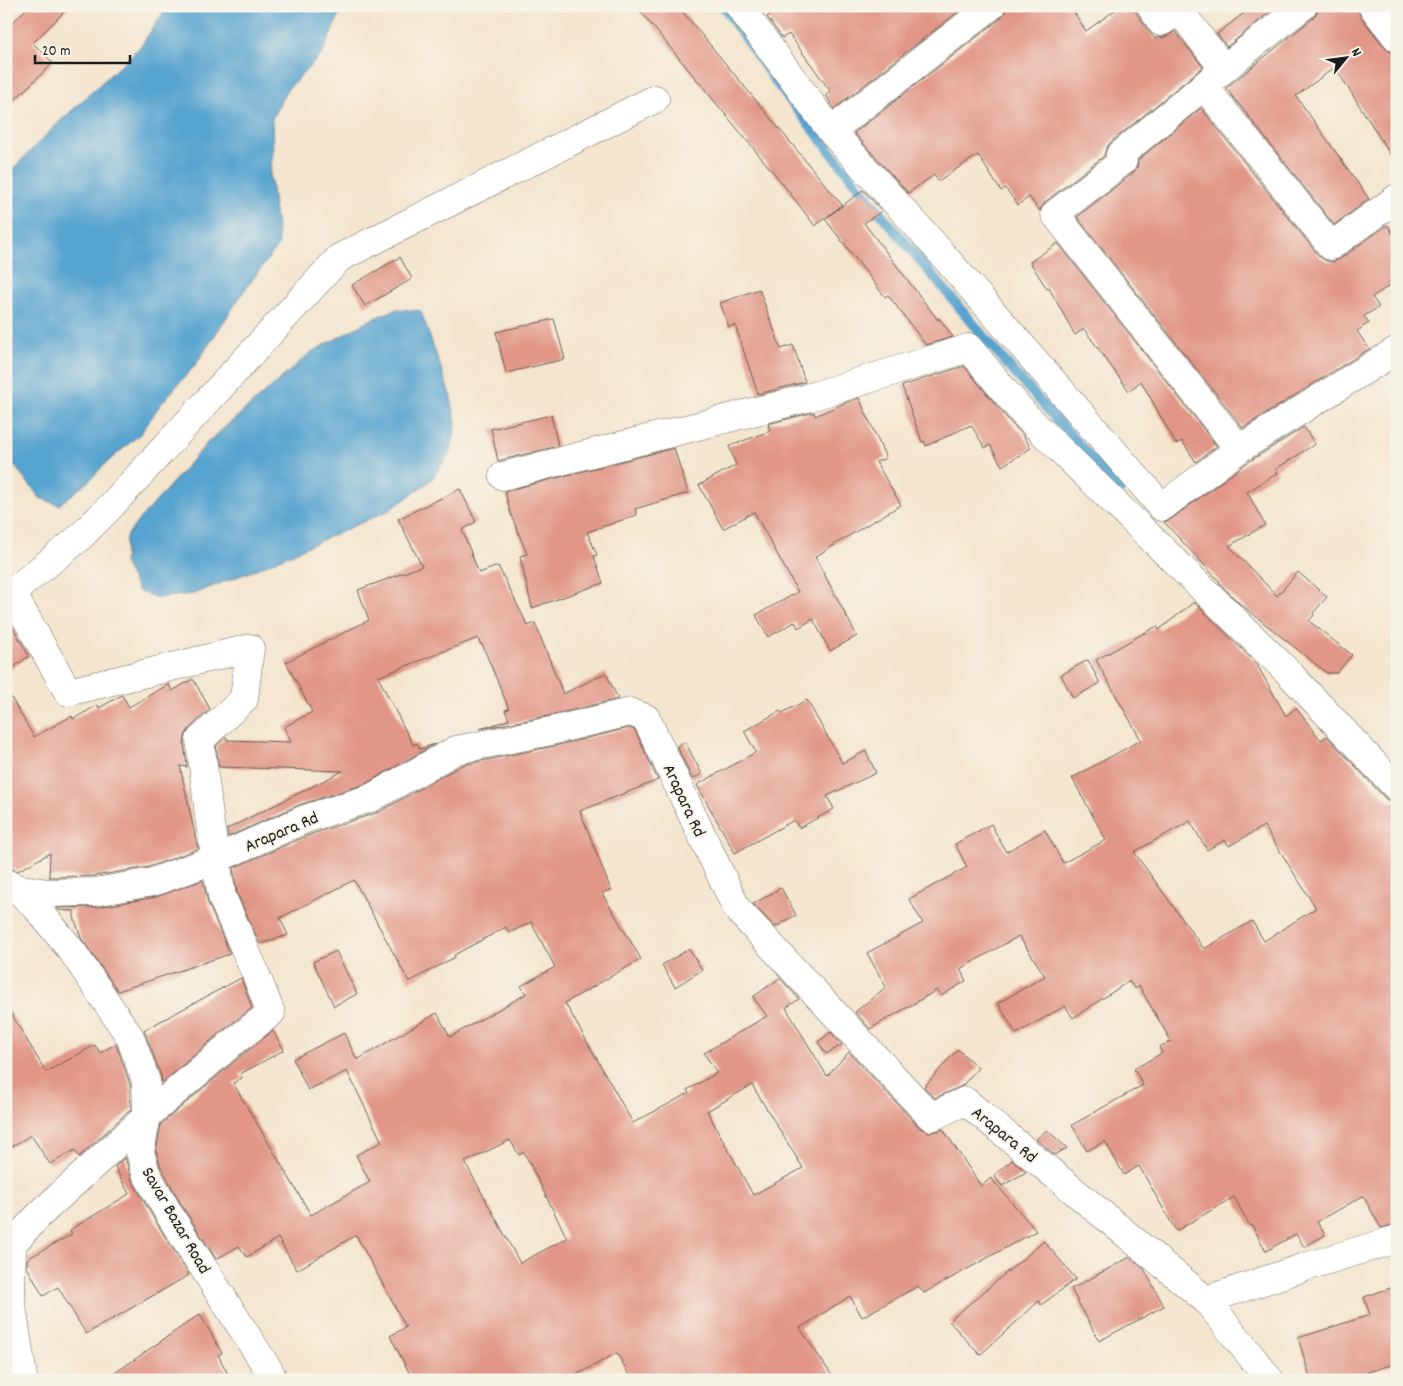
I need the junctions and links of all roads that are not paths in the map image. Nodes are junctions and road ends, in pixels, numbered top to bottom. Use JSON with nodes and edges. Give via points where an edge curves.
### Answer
{"nodes":[{"id":1,"x":739,"y":6,"type":"edge"},
{"id":2,"x":991,"y":6,"type":"edge"},
{"id":3,"x":1151,"y":6,"type":"edge"},
{"id":4,"x":1303,"y":6,"type":"edge"},
{"id":5,"x":1372,"y":6,"type":"edge"},
{"id":6,"x":1397,"y":38,"type":"edge"},
{"id":7,"x":1214,"y":78,"type":"junction"},
{"id":8,"x":655,"y":99,"type":"dead end"},
{"id":9,"x":831,"y":131,"type":"junction"},
{"id":10,"x":1397,"y":198,"type":"edge"},
{"id":11,"x":1397,"y":350,"type":"edge"},
{"id":12,"x":1239,"y":449,"type":"junction"},
{"id":13,"x":503,"y":476,"type":"dead end"},
{"id":14,"x":9,"y":595,"type":"edge"},
{"id":15,"x":1397,"y":788,"type":"edge"},
{"id":16,"x":216,"y":859,"type":"junction"},
{"id":17,"x":11,"y":885,"type":"edge"},
{"id":18,"x":148,"y":1116,"type":"junction"},
{"id":19,"x":1397,"y":1239,"type":"edge"},
{"id":20,"x":1206,"y":1300,"type":"junction"},
{"id":21,"x":20,"y":1380,"type":"edge"},
{"id":22,"x":272,"y":1380,"type":"edge"},
{"id":23,"x":1270,"y":1380,"type":"edge"}],
"edges":[{"from":1,"to":9,"type":"street"},
{"from":2,"to":9,"type":"street"},
{"from":3,"to":7,"type":"street","via":[[1161,22],[1178,10]]},
{"from":4,"to":7,"type":"street"},
{"from":5,"to":6,"type":"street"},
{"from":7,"to":10,"type":"street","via":[[1331,246]]},
{"from":7,"to":12,"type":"street","via":[[1120,154],[1123,161],[1054,214]]},
{"from":8,"to":14,"type":"street","via":[[339,258],[111,506],[78,539]]},
{"from":9,"to":12,"type":"street","via":[[1162,507]]},
{"from":11,"to":12,"type":"street"},
{"from":13,"to":15,"type":"street","via":[[807,398],[969,348],[1023,413],[1287,671]]},
{"from":14,"to":16,"type":"street","via":[[68,692],[250,648],[244,699],[200,740]]},
{"from":16,"to":17,"type":"street","name":"Arapara Rd","via":[[153,882],[95,892],[48,893]]},
{"from":16,"to":18,"type":"street","via":[[222,896],[271,1013]]},
{"from":16,"to":20,"type":"street","name":"Arapara Rd","via":[[305,819],[371,798],[456,750],[630,712],[646,718],[737,910],[931,1117],[965,1101]]},
{"from":17,"to":18,"type":"street","name":"Savar Bazar Road","via":[[36,907],[72,951],[130,1037],[146,1081]]},
{"from":18,"to":21,"type":"street","via":[[39,1215],[12,1244],[11,1300],[24,1377]]},
{"from":18,"to":22,"type":"street","name":"Savar Bazar Road","via":[[140,1152],[146,1173]]},
{"from":19,"to":20,"type":"street"},
{"from":20,"to":23,"type":"street"}]}
